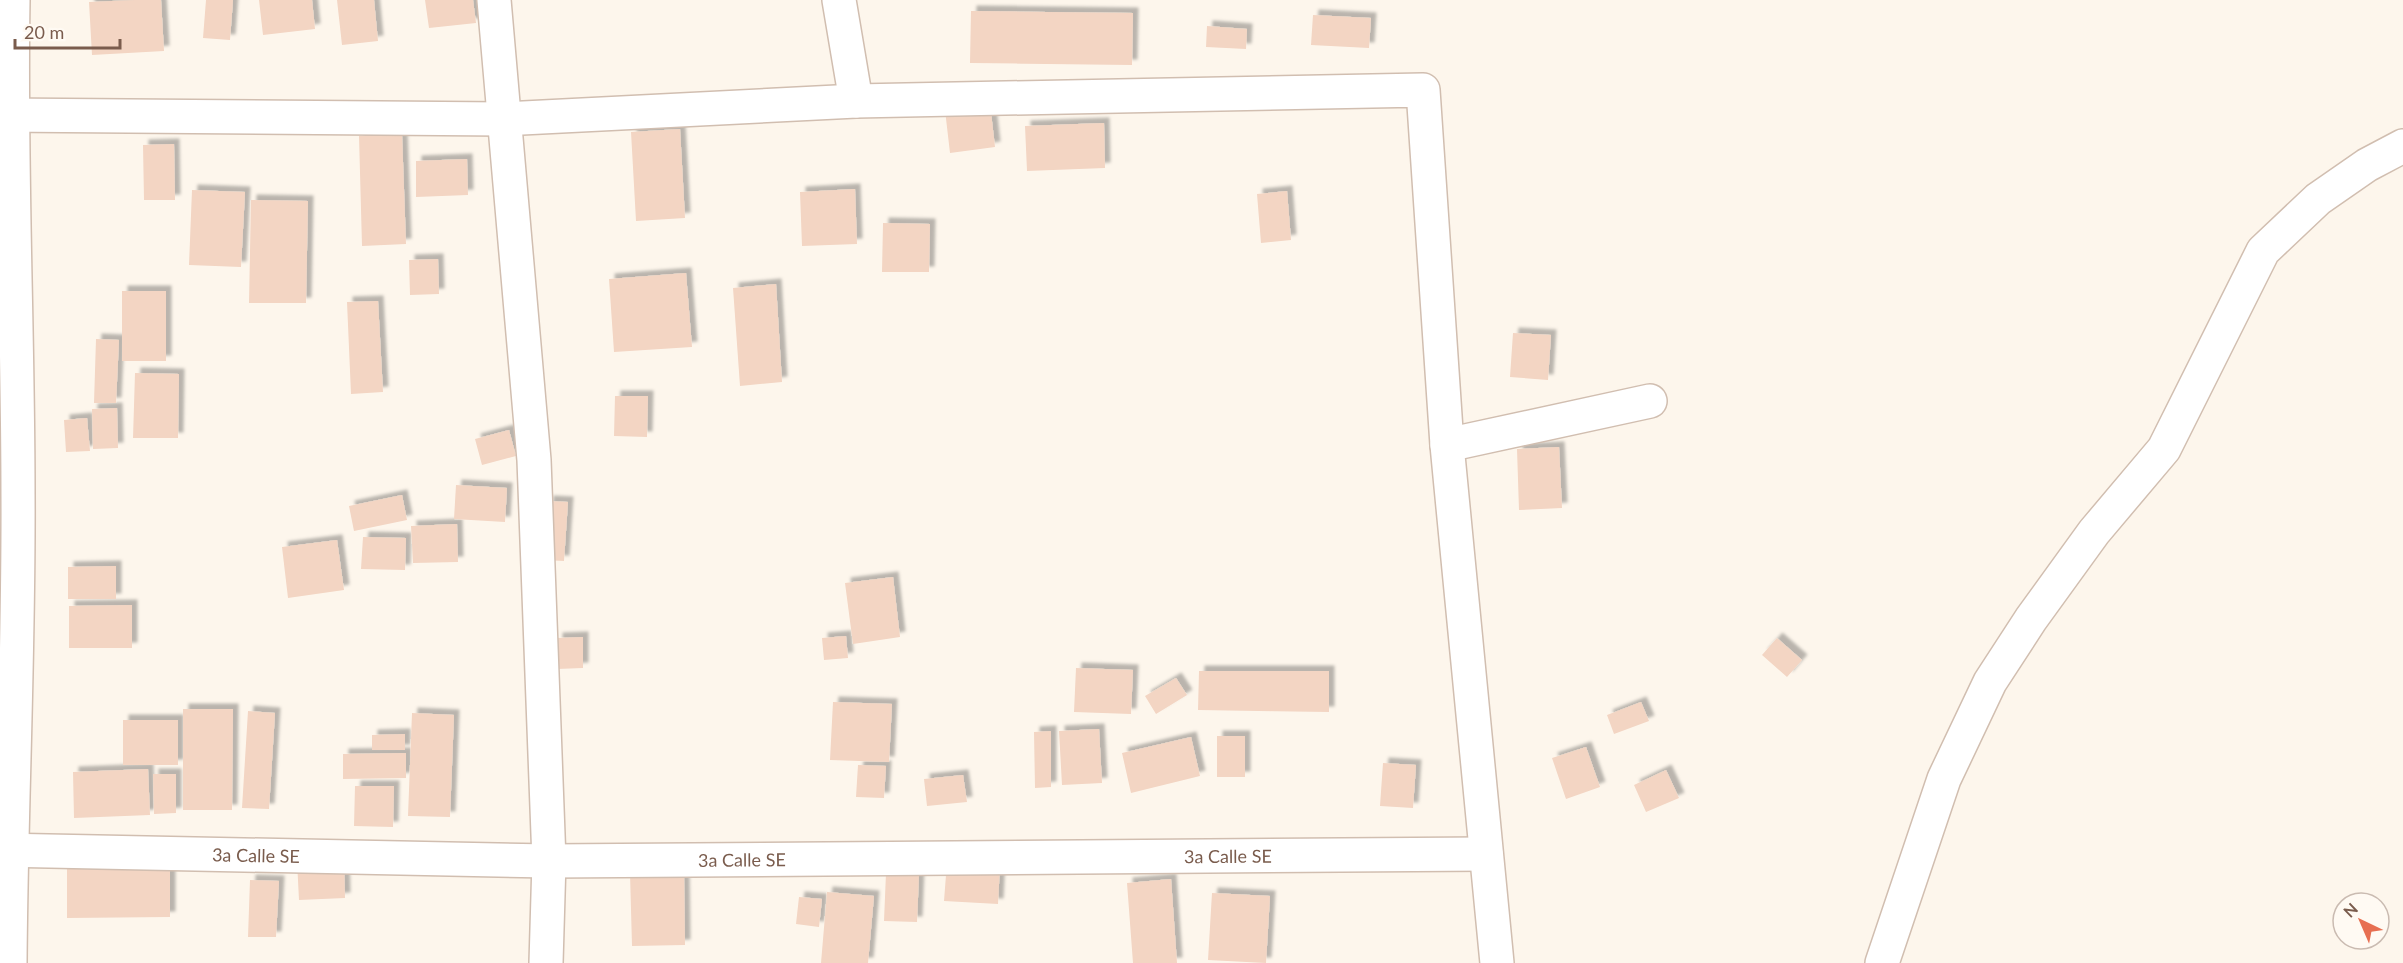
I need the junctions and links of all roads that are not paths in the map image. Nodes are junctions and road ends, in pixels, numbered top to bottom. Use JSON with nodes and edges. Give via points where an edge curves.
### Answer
{"nodes":[{"id":1,"x":13,"y":0,"type":"edge"},
{"id":2,"x":494,"y":0,"type":"edge"},
{"id":3,"x":839,"y":0,"type":"edge"},
{"id":4,"x":856,"y":101,"type":"junction"},
{"id":5,"x":5,"y":115,"type":"edge"},
{"id":6,"x":504,"y":119,"type":"junction"},
{"id":7,"x":2403,"y":146,"type":"edge"},
{"id":8,"x":1650,"y":401,"type":"dead end"},
{"id":9,"x":1446,"y":445,"type":"junction"},
{"id":10,"x":9,"y":494,"type":"edge"},
{"id":11,"x":5,"y":850,"type":"edge"},
{"id":12,"x":1486,"y":854,"type":"junction"},
{"id":13,"x":549,"y":861,"type":"junction"},
{"id":14,"x":10,"y":963,"type":"edge"},
{"id":15,"x":546,"y":963,"type":"edge"},
{"id":16,"x":1497,"y":963,"type":"edge"},
{"id":17,"x":1882,"y":963,"type":"edge"}],
"edges":[{"from":1,"to":5,"type":"street"},
{"from":2,"to":6,"type":"street"},
{"from":3,"to":4,"type":"street"},
{"from":4,"to":6,"type":"street"},
{"from":4,"to":9,"type":"street","via":[[1423,90]]},
{"from":5,"to":6,"type":"street"},
{"from":5,"to":10,"type":"street"},
{"from":6,"to":13,"type":"street","via":[[534,460]]},
{"from":7,"to":17,"type":"street","via":[[2318,199],[2262,251],[2164,449],[2094,532],[1990,682],[1944,779]]},
{"from":8,"to":9,"type":"street"},
{"from":9,"to":12,"type":"street"},
{"from":10,"to":11,"type":"street"},
{"from":11,"to":13,"type":"street","name":"3a Calle SE"},
{"from":11,"to":14,"type":"street"},
{"from":12,"to":13,"type":"street","name":"3a Calle SE"},
{"from":12,"to":16,"type":"street"},
{"from":13,"to":15,"type":"street"}]}
